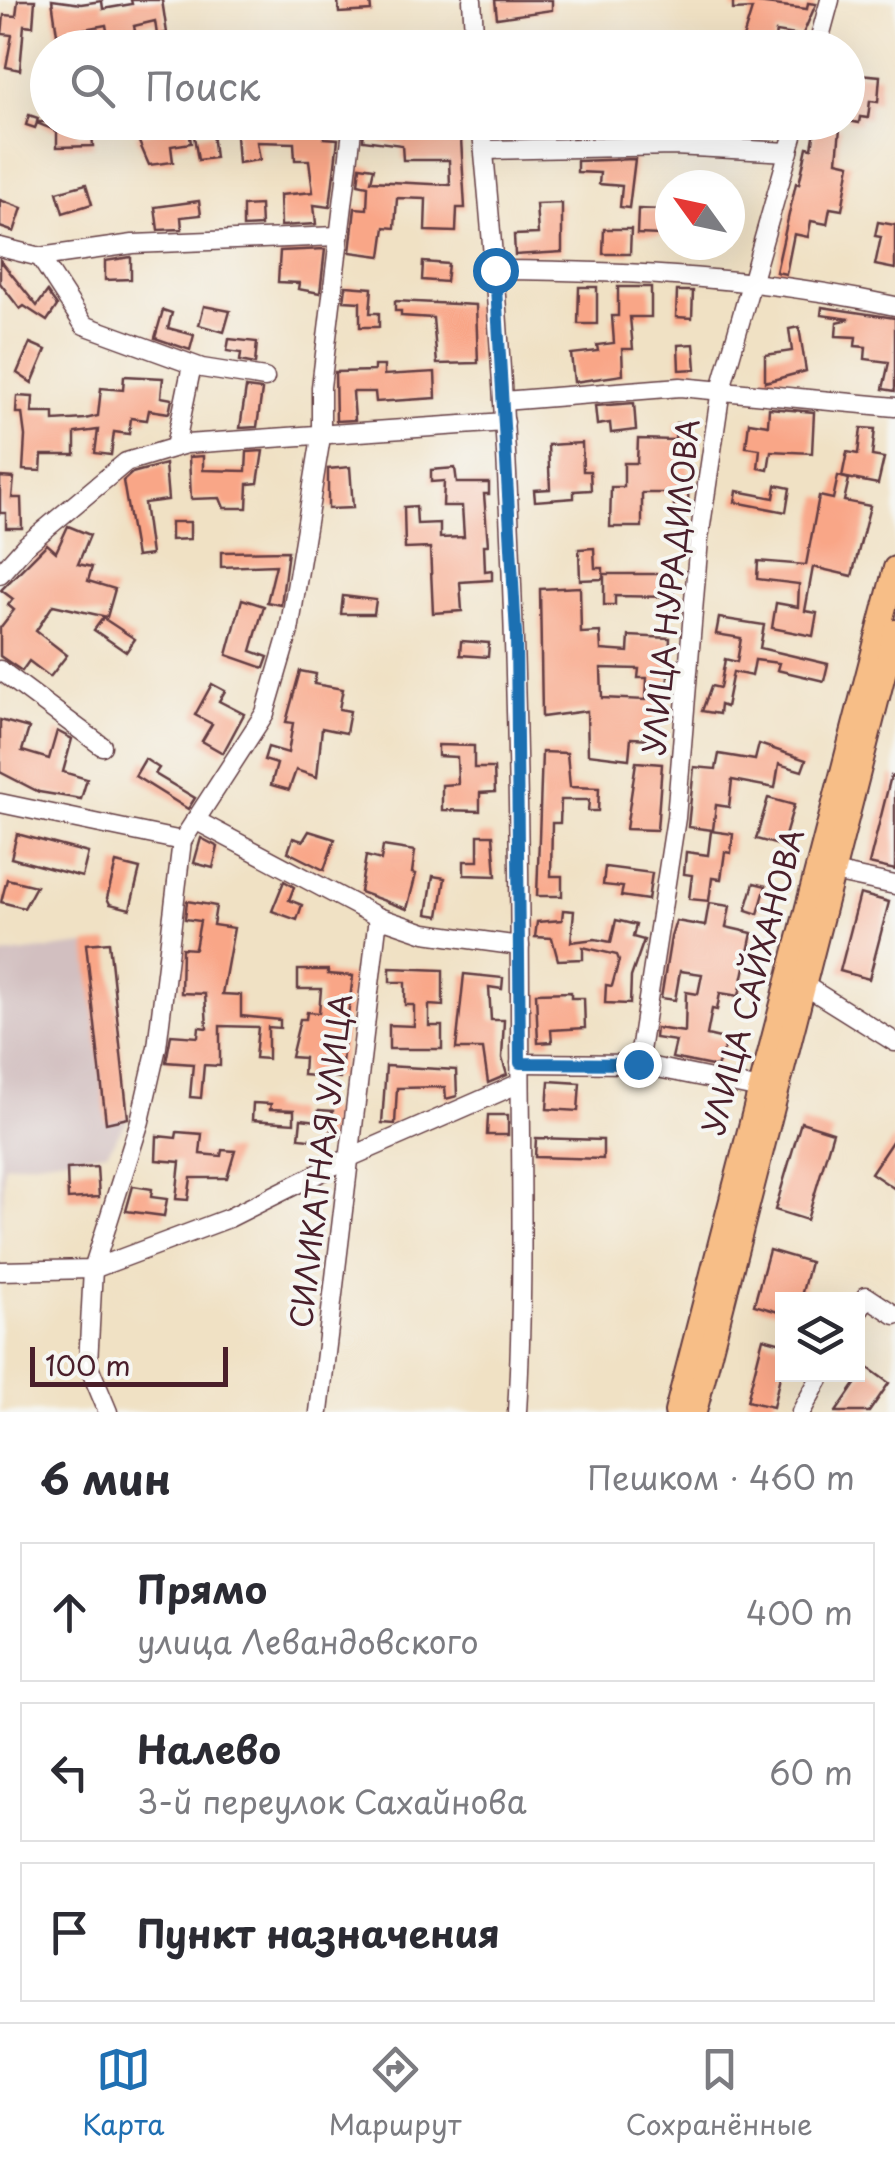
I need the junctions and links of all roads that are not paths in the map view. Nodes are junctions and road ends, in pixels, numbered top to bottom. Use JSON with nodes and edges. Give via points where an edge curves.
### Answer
{"nodes":[{"id":1,"x":472,"y":0,"type":"edge"},
{"id":2,"x":830,"y":0,"type":"edge"},
{"id":3,"x":474,"y":30,"type":"edge"},
{"id":4,"x":822,"y":30,"type":"edge"},
{"id":5,"x":351,"y":140,"type":"edge"},
{"id":6,"x":483,"y":140,"type":"edge"},
{"id":7,"x":793,"y":140,"type":"edge"},
{"id":8,"x":484,"y":150,"type":"junction"},
{"id":9,"x":790,"y":152,"type":"junction"},
{"id":10,"x":338,"y":236,"type":"junction"},
{"id":11,"x":0,"y":247,"type":"edge"},
{"id":12,"x":40,"y":257,"type":"junction"},
{"id":13,"x":495,"y":270,"type":"junction"},
{"id":14,"x":753,"y":281,"type":"junction"},
{"id":15,"x":895,"y":306,"type":"edge"},
{"id":16,"x":192,"y":365,"type":"junction"},
{"id":17,"x":265,"y":378,"type":"dead end"},
{"id":18,"x":721,"y":389,"type":"junction"},
{"id":19,"x":503,"y":401,"type":"junction"},
{"id":20,"x":895,"y":406,"type":"edge"},
{"id":21,"x":504,"y":422,"type":"junction"},
{"id":22,"x":321,"y":437,"type":"junction"},
{"id":23,"x":175,"y":447,"type":"junction"},
{"id":24,"x":895,"y":568,"type":"edge"},
{"id":25,"x":0,"y":574,"type":"edge"},
{"id":26,"x":895,"y":632,"type":"edge"},
{"id":27,"x":0,"y":670,"type":"edge"},
{"id":28,"x":102,"y":746,"type":"dead end"},
{"id":29,"x":0,"y":802,"type":"edge"},
{"id":30,"x":195,"y":820,"type":"junction"},
{"id":31,"x":182,"y":841,"type":"junction"},
{"id":32,"x":833,"y":872,"type":"junction"},
{"id":33,"x":895,"y":885,"type":"edge"},
{"id":34,"x":378,"y":916,"type":"junction"},
{"id":35,"x":520,"y":946,"type":"junction"},
{"id":36,"x":795,"y":980,"type":"junction"},
{"id":37,"x":892,"y":1035,"type":"edge"},
{"id":38,"x":520,"y":1063,"type":"junction"},
{"id":39,"x":638,"y":1064,"type":"junction"},
{"id":40,"x":520,"y":1083,"type":"junction"},
{"id":41,"x":756,"y":1088,"type":"junction"},
{"id":42,"x":353,"y":1156,"type":"junction"},
{"id":43,"x":94,"y":1269,"type":"junction"},
{"id":44,"x":0,"y":1272,"type":"edge"},
{"id":45,"x":865,"y":1298,"type":"edge"},
{"id":46,"x":895,"y":1315,"type":"edge"},
{"id":47,"x":818,"y":1382,"type":"edge"},
{"id":48,"x":693,"y":1411,"type":"edge"},
{"id":49,"x":108,"y":1412,"type":"edge"},
{"id":50,"x":320,"y":1412,"type":"edge"},
{"id":51,"x":516,"y":1412,"type":"edge"},
{"id":52,"x":801,"y":1412,"type":"edge"}],
"edges":[{"from":1,"to":3,"type":"street"},
{"from":2,"to":4,"type":"street"},
{"from":5,"to":10,"type":"street"},
{"from":6,"to":8,"type":"street"},
{"from":7,"to":9,"type":"street","name":"УЛИЦА НУРАДИЛОВА"},
{"from":8,"to":9,"type":"street","via":[[674,146]]},
{"from":8,"to":13,"type":"street"},
{"from":9,"to":14,"type":"street","name":"УЛИЦА НУРАДИЛОВА"},
{"from":10,"to":12,"type":"street","via":[[133,244]]},
{"from":10,"to":22,"type":"street"},
{"from":11,"to":12,"type":"street"},
{"from":12,"to":16,"type":"street","via":[[84,324]]},
{"from":13,"to":14,"type":"street"},
{"from":13,"to":19,"type":"street"},
{"from":14,"to":15,"type":"street"},
{"from":14,"to":18,"type":"street","name":"УЛИЦА НУРАДИЛОВА"},
{"from":16,"to":17,"type":"street"},
{"from":16,"to":23,"type":"street"},
{"from":18,"to":19,"type":"street"},
{"from":18,"to":20,"type":"street"},
{"from":18,"to":39,"type":"street","name":"УЛИЦА НУРАДИЛОВА","via":[[699,539],[676,818]]},
{"from":19,"to":21,"type":"street"},
{"from":21,"to":22,"type":"street"},
{"from":21,"to":35,"type":"street","via":[[516,634]]},
{"from":22,"to":23,"type":"street"},
{"from":22,"to":30,"type":"street","via":[[289,631],[265,713]]},
{"from":23,"to":25,"type":"street","via":[[126,462]]},
{"from":24,"to":36,"type":"main road","name":"УЛИЦА САЙХАНОВА"},
{"from":26,"to":32,"type":"main road","name":"УЛИЦА САЙХАНОВА"},
{"from":27,"to":28,"type":"street"},
{"from":29,"to":31,"type":"street"},
{"from":30,"to":31,"type":"street"},
{"from":30,"to":34,"type":"street"},
{"from":31,"to":43,"type":"street","via":[[156,1047]]},
{"from":32,"to":33,"type":"street"},
{"from":32,"to":36,"type":"main road","name":"УЛИЦА САЙХАНОВА"},
{"from":34,"to":35,"type":"street","via":[[425,932]]},
{"from":34,"to":42,"type":"street","name":"СИЛИКАТНАЯ УЛИЦА"},
{"from":35,"to":38,"type":"street"},
{"from":36,"to":37,"type":"street"},
{"from":36,"to":41,"type":"main road","name":"УЛИЦА САЙХАНОВА"},
{"from":36,"to":48,"type":"main road","name":"УЛИЦА САЙХАНОВА"},
{"from":38,"to":39,"type":"street"},
{"from":38,"to":40,"type":"street"},
{"from":39,"to":41,"type":"street"},
{"from":40,"to":42,"type":"street"},
{"from":40,"to":51,"type":"street"},
{"from":41,"to":48,"type":"main road","name":"УЛИЦА САЙХАНОВА"},
{"from":42,"to":43,"type":"street","via":[[229,1218]]},
{"from":42,"to":50,"type":"street","name":"СИЛИКАТНАЯ УЛИЦА"},
{"from":43,"to":44,"type":"street"},
{"from":43,"to":49,"type":"street","via":[[88,1364]]},
{"from":45,"to":46,"type":"street"},
{"from":47,"to":52,"type":"street"}]}
